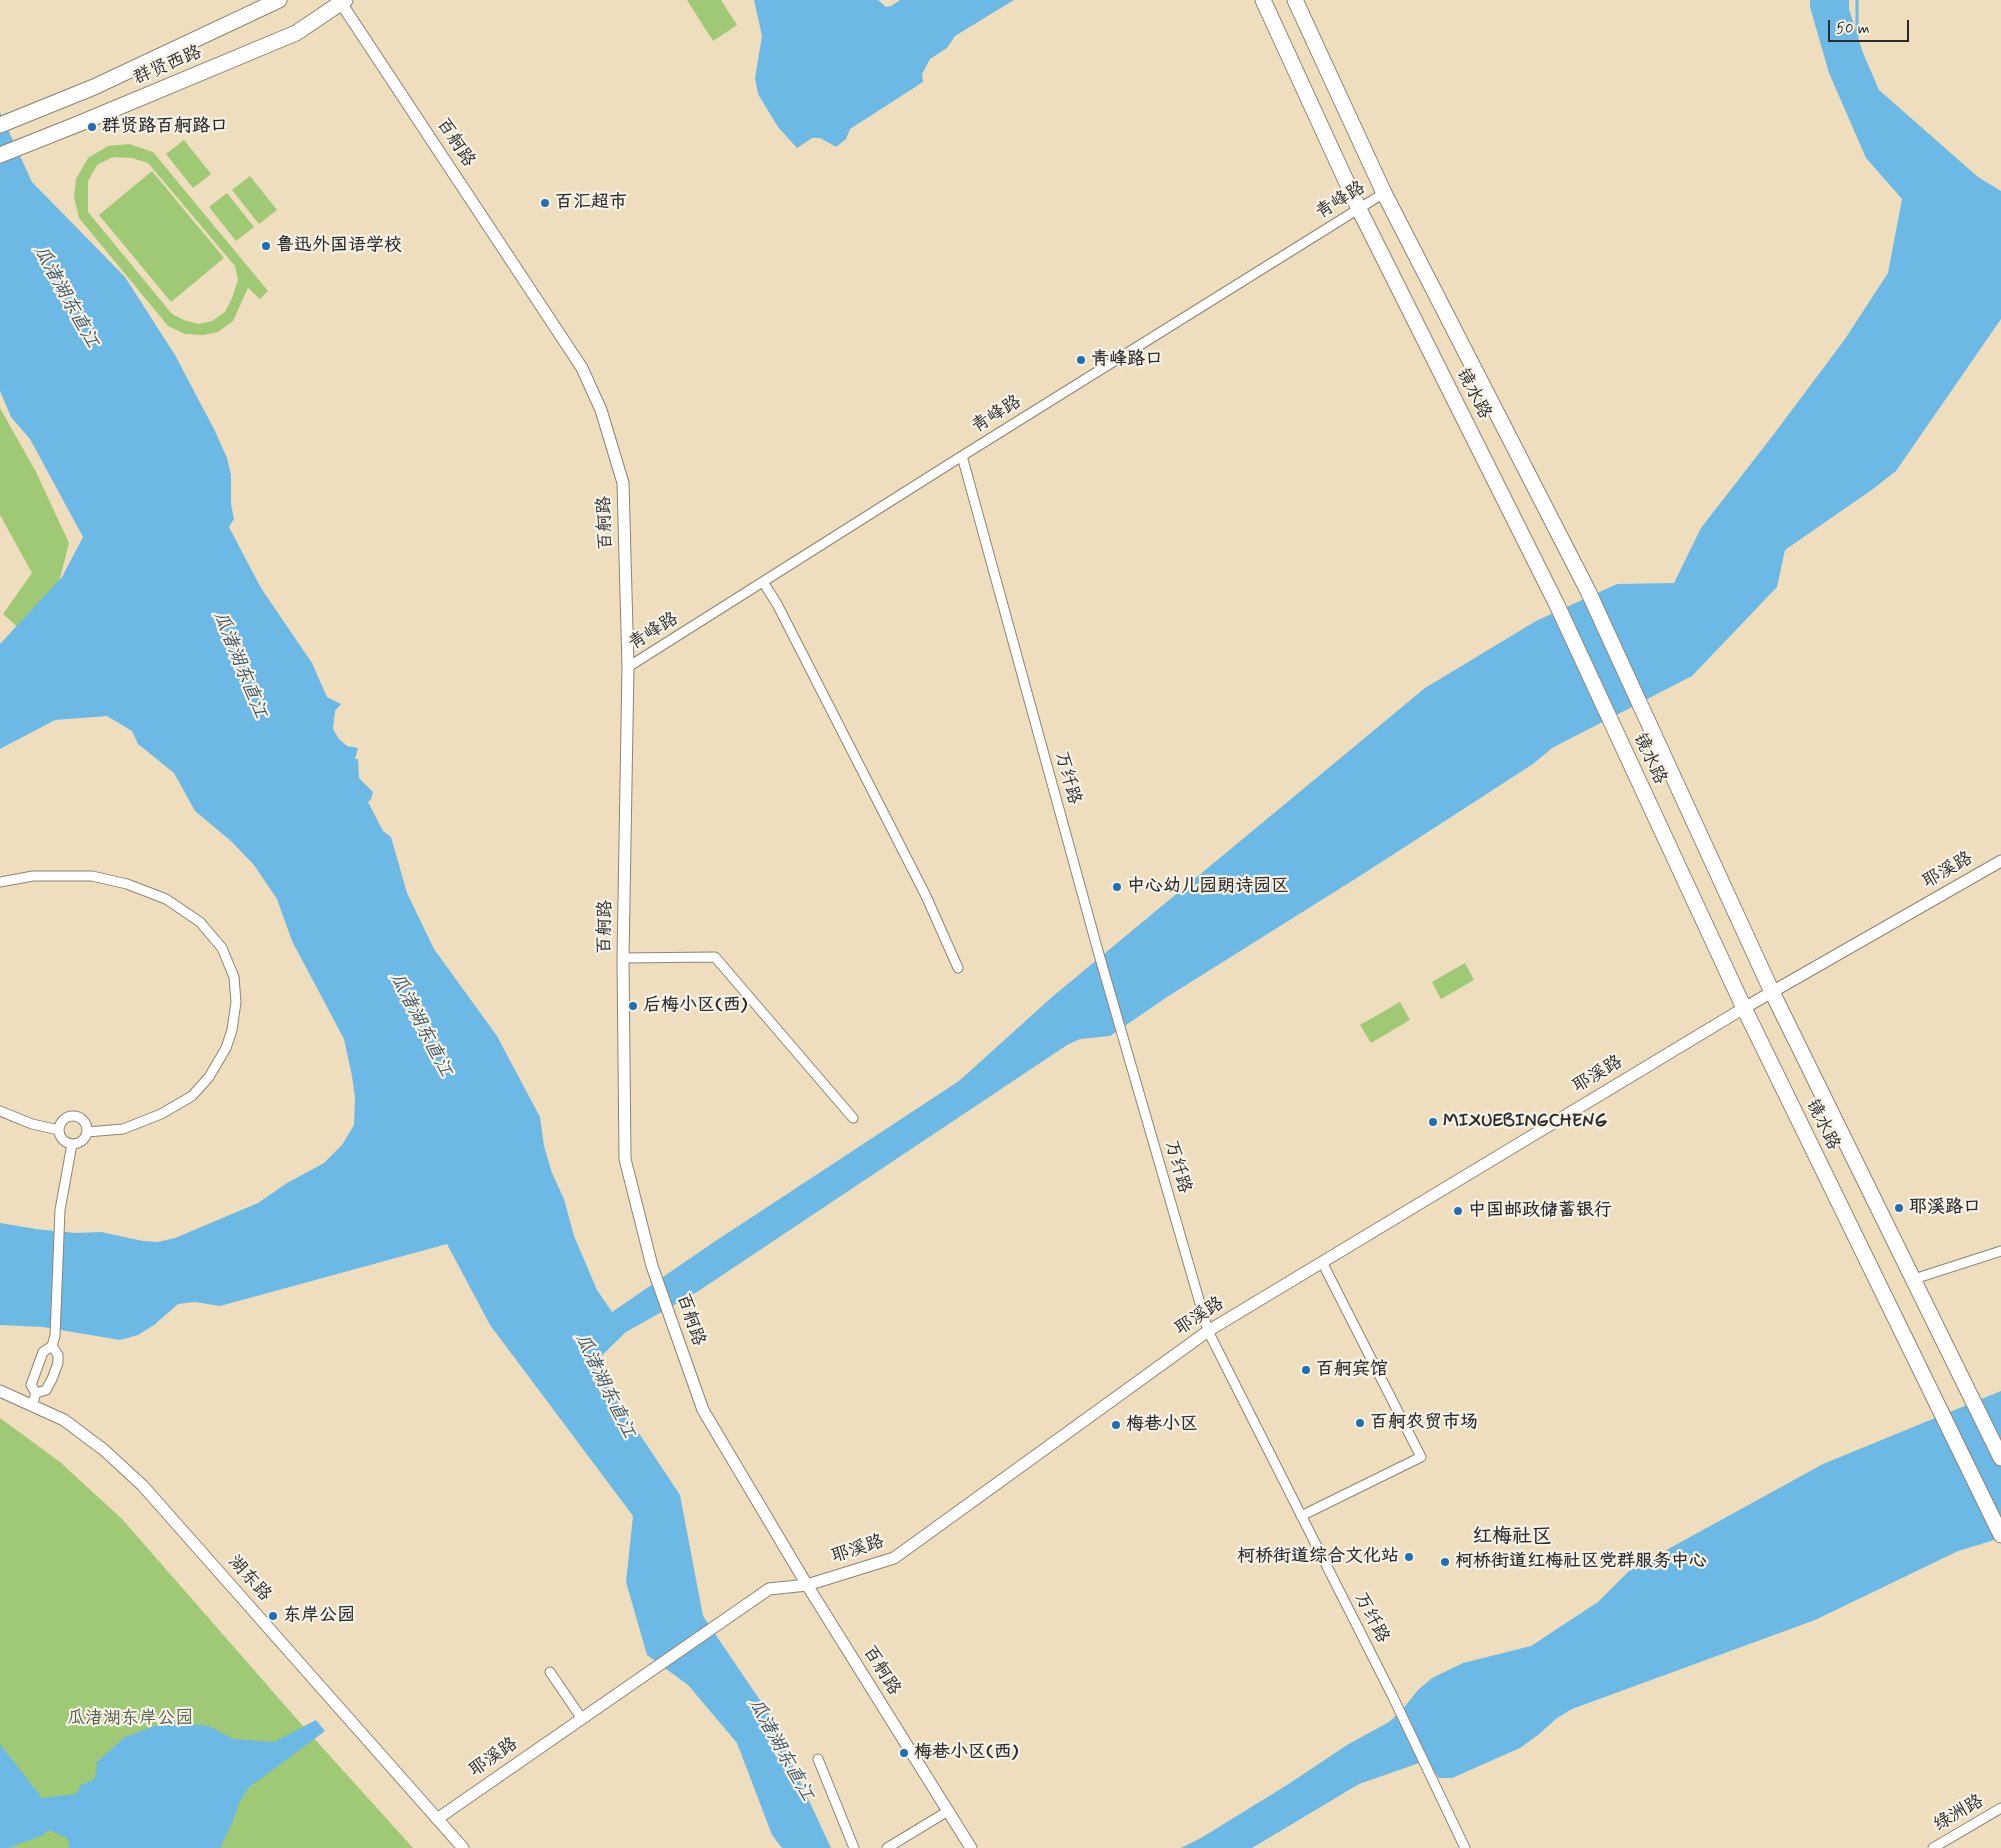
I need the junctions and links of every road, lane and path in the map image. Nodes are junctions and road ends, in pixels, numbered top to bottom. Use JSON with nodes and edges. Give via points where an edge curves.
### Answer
{"nodes":[{"id":1,"x":280,"y":0,"type":"edge"},
{"id":2,"x":1262,"y":0,"type":"edge"},
{"id":3,"x":1295,"y":0,"type":"edge"},
{"id":4,"x":342,"y":1,"type":"edge"},
{"id":5,"x":6,"y":123,"type":"edge"},
{"id":6,"x":0,"y":155,"type":"edge"},
{"id":7,"x":1384,"y":193,"type":"junction"},
{"id":8,"x":1359,"y":209,"type":"junction"},
{"id":9,"x":962,"y":456,"type":"junction"},
{"id":10,"x":763,"y":582,"type":"junction"},
{"id":11,"x":628,"y":667,"type":"junction"},
{"id":12,"x":2001,"y":861,"type":"edge"},
{"id":13,"x":0,"y":882,"type":"edge"},
{"id":14,"x":623,"y":958,"type":"junction"},
{"id":15,"x":958,"y":968,"type":"dead end"},
{"id":16,"x":1772,"y":992,"type":"junction"},
{"id":17,"x":1744,"y":1008,"type":"junction"},
{"id":18,"x":0,"y":1111,"type":"edge"},
{"id":19,"x":853,"y":1118,"type":"dead end"},
{"id":20,"x":59,"y":1130,"type":"junction"},
{"id":21,"x":87,"y":1132,"type":"junction"},
{"id":22,"x":72,"y":1144,"type":"junction"},
{"id":23,"x":2001,"y":1251,"type":"edge"},
{"id":24,"x":1322,"y":1262,"type":"junction"},
{"id":25,"x":1914,"y":1279,"type":"junction"},
{"id":26,"x":1208,"y":1331,"type":"junction"},
{"id":27,"x":52,"y":1346,"type":"junction"},
{"id":28,"x":0,"y":1391,"type":"edge"},
{"id":29,"x":36,"y":1393,"type":"junction"},
{"id":30,"x":32,"y":1405,"type":"junction"},
{"id":31,"x":2001,"y":1458,"type":"edge"},
{"id":32,"x":1302,"y":1516,"type":"junction"},
{"id":33,"x":2001,"y":1535,"type":"edge"},
{"id":34,"x":807,"y":1586,"type":"junction"},
{"id":35,"x":550,"y":1672,"type":"dead end"},
{"id":36,"x":582,"y":1719,"type":"junction"},
{"id":37,"x":818,"y":1760,"type":"dead end"},
{"id":38,"x":2001,"y":1808,"type":"edge"},
{"id":39,"x":948,"y":1812,"type":"junction"},
{"id":40,"x":437,"y":1819,"type":"junction"},
{"id":41,"x":463,"y":1848,"type":"edge"},
{"id":42,"x":854,"y":1848,"type":"edge"},
{"id":43,"x":887,"y":1848,"type":"edge"},
{"id":44,"x":971,"y":1848,"type":"edge"},
{"id":45,"x":1465,"y":1848,"type":"edge"},
{"id":46,"x":1933,"y":1848,"type":"edge"}],
"edges":[{"from":1,"to":5,"type":"main road","name":"群贤西路","via":[[94,87]]},
{"from":2,"to":8,"type":"main road","name":"镜水路"},
{"from":3,"to":7,"type":"main road","name":"镜水路"},
{"from":4,"to":6,"type":"main road","name":"群贤西路","via":[[296,33]]},
{"from":4,"to":11,"type":"street","name":"百舸路","via":[[582,368],[601,410],[623,483]]},
{"from":7,"to":8,"type":"street","name":"青峰路"},
{"from":7,"to":16,"type":"main road","name":"镜水路","via":[[1588,591]]},
{"from":8,"to":9,"type":"street","name":"青峰路"},
{"from":8,"to":17,"type":"main road","name":"镜水路","via":[[1557,605]]},
{"from":9,"to":10,"type":"street","name":"青峰路"},
{"from":9,"to":26,"type":"street","name":"万纤路","via":[[1098,951]]},
{"from":10,"to":11,"type":"street","name":"青峰路"},
{"from":10,"to":15,"type":"street","via":[[781,611],[922,888]]},
{"from":11,"to":14,"type":"street","name":"百舸路"},
{"from":12,"to":16,"type":"street","name":"耶溪路"},
{"from":13,"to":21,"type":"street","via":[[32,876],[92,876],[127,884],[166,899],[200,922],[222,948],[234,977],[236,1002],[226,1048],[209,1077],[192,1096],[161,1114],[123,1128]]},
{"from":14,"to":19,"type":"street","via":[[715,957]]},
{"from":14,"to":34,"type":"street","name":"百舸路","via":[[625,1159],[652,1266],[703,1410]]},
{"from":16,"to":17,"type":"street","name":"耶溪路"},
{"from":16,"to":25,"type":"main road","name":"镜水路"},
{"from":17,"to":24,"type":"street","name":"耶溪路"},
{"from":17,"to":33,"type":"main road","name":"镜水路"},
{"from":18,"to":20,"type":"street","via":[[32,1124]]},
{"from":20,"to":21,"type":"street","via":[[62,1121],[74,1116],[86,1123]]},
{"from":20,"to":22,"type":"street","via":[[62,1138]]},
{"from":21,"to":22,"type":"street","via":[[83,1141]]},
{"from":22,"to":27,"type":"street","via":[[60,1210]]},
{"from":23,"to":25,"type":"street"},
{"from":24,"to":26,"type":"street","name":"耶溪路"},
{"from":24,"to":32,"type":"street","via":[[1421,1456]]},
{"from":25,"to":31,"type":"main road","name":"镜水路"},
{"from":26,"to":32,"type":"street","name":"万纤路"},
{"from":26,"to":34,"type":"street","name":"耶溪路","via":[[894,1558]]},
{"from":27,"to":29,"type":"street","via":[[43,1352],[31,1384]]},
{"from":27,"to":29,"type":"street","via":[[58,1355],[58,1363],[46,1390]]},
{"from":28,"to":30,"type":"street","name":"湖东路"},
{"from":29,"to":30,"type":"street"},
{"from":30,"to":40,"type":"street","name":"湖东路","via":[[64,1420],[104,1450],[143,1486]]},
{"from":32,"to":45,"type":"street","name":"万纤路"},
{"from":34,"to":36,"type":"street","name":"耶溪路","via":[[769,1589]]},
{"from":34,"to":39,"type":"street","name":"百舸路"},
{"from":35,"to":36,"type":"street"},
{"from":36,"to":40,"type":"street","name":"耶溪路"},
{"from":37,"to":42,"type":"street"},
{"from":38,"to":46,"type":"street","name":"绿洲路"},
{"from":39,"to":43,"type":"street"},
{"from":39,"to":44,"type":"street","name":"百舸路"},
{"from":40,"to":41,"type":"street","name":"湖东路"}]}
